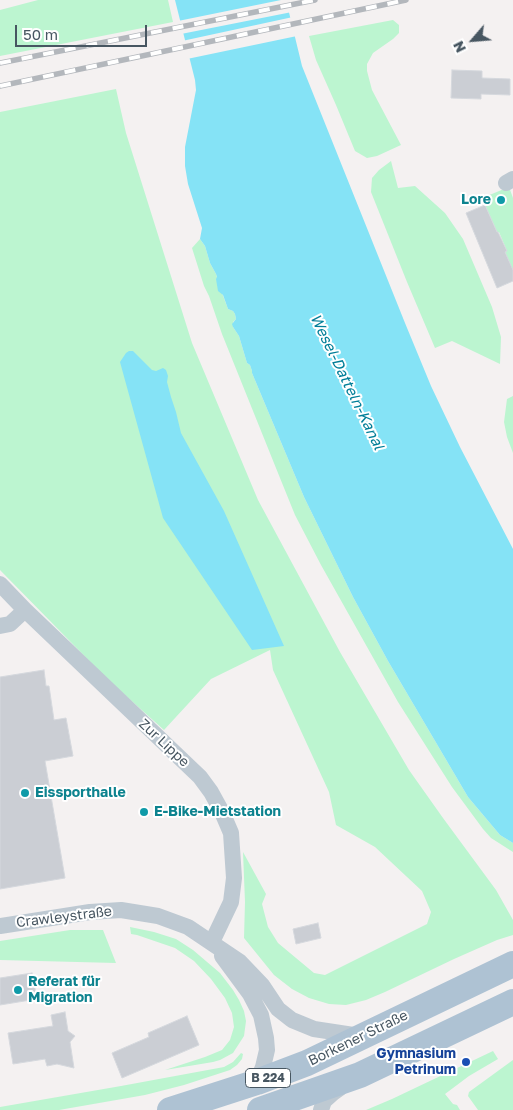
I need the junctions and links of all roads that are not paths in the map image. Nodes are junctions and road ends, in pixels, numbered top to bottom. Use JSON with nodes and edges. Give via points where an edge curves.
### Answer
{"nodes":[{"id":1,"x":0,"y":584,"type":"edge"},
{"id":2,"x":25,"y":610,"type":"junction"},
{"id":3,"x":0,"y":626,"type":"edge"},
{"id":4,"x":0,"y":926,"type":"edge"},
{"id":5,"x":212,"y":942,"type":"junction"},
{"id":6,"x":513,"y":964,"type":"edge"},
{"id":7,"x":513,"y":1002,"type":"edge"},
{"id":8,"x":363,"y":1036,"type":"junction"},
{"id":9,"x":360,"y":1075,"type":"junction"},
{"id":10,"x":257,"y":1082,"type":"junction"},
{"id":11,"x":170,"y":1110,"type":"edge"},
{"id":12,"x":260,"y":1110,"type":"edge"},
{"id":13,"x":321,"y":1110,"type":"edge"}],
"edges":[{"from":1,"to":2,"type":"street","name":"Zur Lippe"},
{"from":2,"to":3,"type":"street","via":[[10,624]]},
{"from":2,"to":5,"type":"street","name":"Zur Lippe","via":[[200,777],[211,792],[231,833],[234,878],[231,902]]},
{"from":4,"to":5,"type":"street","name":"Crawleystraße","via":[[121,910],[158,916],[188,927]]},
{"from":5,"to":8,"type":"street","name":"Crawleystraße","via":[[240,962],[278,1009],[292,1020],[314,1029]]},
{"from":5,"to":10,"type":"street","name":"Crawleystraße","via":[[250,994],[260,1015],[267,1050]]},
{"from":6,"to":8,"type":"main road","name":"Borkener Straße","number":"B 224"},
{"from":7,"to":9,"type":"main road","number":"B 224"},
{"from":8,"to":10,"type":"main road","name":"Borkener Straße","number":"B 224"},
{"from":9,"to":12,"type":"main road","number":"B 224"},
{"from":9,"to":13,"type":"street","via":[[333,1092]]},
{"from":10,"to":11,"type":"main road","name":"Borkener Straße","number":"B 224"}]}
